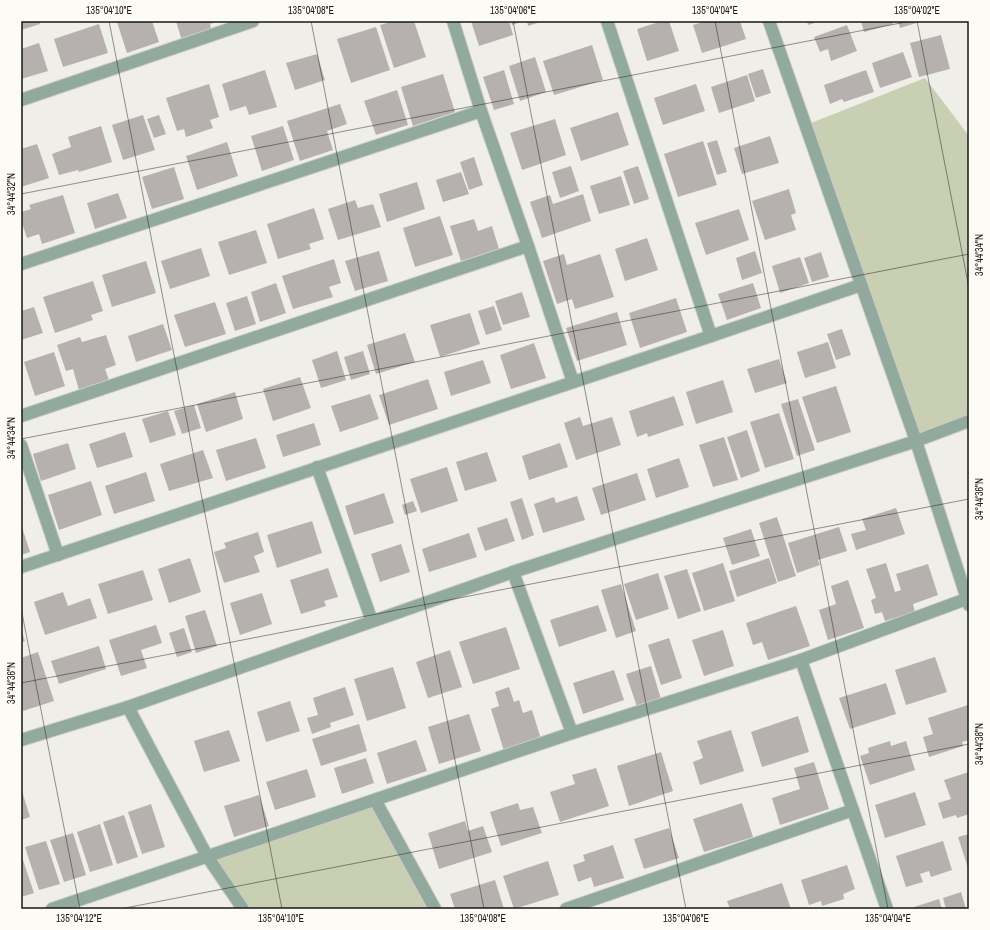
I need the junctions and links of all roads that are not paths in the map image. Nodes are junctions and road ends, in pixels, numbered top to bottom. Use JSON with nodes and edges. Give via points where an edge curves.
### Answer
{"nodes":[{"id":1,"x":251,"y":21,"type":"edge"},
{"id":2,"x":453,"y":21,"type":"edge"},
{"id":3,"x":607,"y":21,"type":"edge"},
{"id":4,"x":770,"y":21,"type":"edge"},
{"id":5,"x":21,"y":100,"type":"edge"},
{"id":6,"x":481,"y":111,"type":"junction"},
{"id":7,"x":528,"y":246,"type":"junction"},
{"id":8,"x":21,"y":264,"type":"edge"},
{"id":9,"x":861,"y":285,"type":"junction"},
{"id":10,"x":711,"y":336,"type":"junction"},
{"id":11,"x":572,"y":382,"type":"junction"},
{"id":12,"x":21,"y":416,"type":"edge"},
{"id":13,"x":969,"y":421,"type":"edge"},
{"id":14,"x":916,"y":441,"type":"junction"},
{"id":15,"x":21,"y":445,"type":"edge"},
{"id":16,"x":317,"y":468,"type":"junction"},
{"id":17,"x":58,"y":555,"type":"junction"},
{"id":18,"x":21,"y":567,"type":"edge"},
{"id":19,"x":513,"y":572,"type":"junction"},
{"id":20,"x":968,"y":600,"type":"edge"},
{"id":21,"x":372,"y":621,"type":"junction"},
{"id":22,"x":801,"y":660,"type":"junction"},
{"id":23,"x":128,"y":707,"type":"junction"},
{"id":24,"x":572,"y":733,"type":"junction"},
{"id":25,"x":21,"y":740,"type":"edge"},
{"id":26,"x":375,"y":800,"type":"junction"},
{"id":27,"x":853,"y":810,"type":"junction"},
{"id":28,"x":208,"y":856,"type":"junction"},
{"id":29,"x":52,"y":909,"type":"edge"},
{"id":30,"x":243,"y":909,"type":"edge"},
{"id":31,"x":435,"y":909,"type":"edge"},
{"id":32,"x":566,"y":909,"type":"edge"},
{"id":33,"x":887,"y":909,"type":"edge"}],
"edges":[{"from":1,"to":5,"type":"street"},
{"from":2,"to":6,"type":"street"},
{"from":3,"to":10,"type":"street"},
{"from":4,"to":9,"type":"street"},
{"from":6,"to":7,"type":"street"},
{"from":6,"to":8,"type":"street"},
{"from":7,"to":11,"type":"street"},
{"from":7,"to":12,"type":"street"},
{"from":9,"to":10,"type":"street"},
{"from":9,"to":14,"type":"street"},
{"from":10,"to":11,"type":"street"},
{"from":11,"to":16,"type":"street"},
{"from":13,"to":14,"type":"street"},
{"from":14,"to":19,"type":"street"},
{"from":14,"to":20,"type":"street"},
{"from":15,"to":17,"type":"street"},
{"from":16,"to":17,"type":"street"},
{"from":16,"to":21,"type":"street"},
{"from":17,"to":18,"type":"street"},
{"from":19,"to":21,"type":"street"},
{"from":19,"to":24,"type":"street"},
{"from":20,"to":22,"type":"street"},
{"from":21,"to":23,"type":"street"},
{"from":22,"to":24,"type":"street"},
{"from":22,"to":27,"type":"street"},
{"from":23,"to":25,"type":"street"},
{"from":23,"to":28,"type":"street"},
{"from":24,"to":26,"type":"street"},
{"from":26,"to":28,"type":"street"},
{"from":26,"to":31,"type":"street"},
{"from":27,"to":32,"type":"street"},
{"from":27,"to":33,"type":"street"},
{"from":28,"to":29,"type":"street"},
{"from":28,"to":30,"type":"street"}]}
